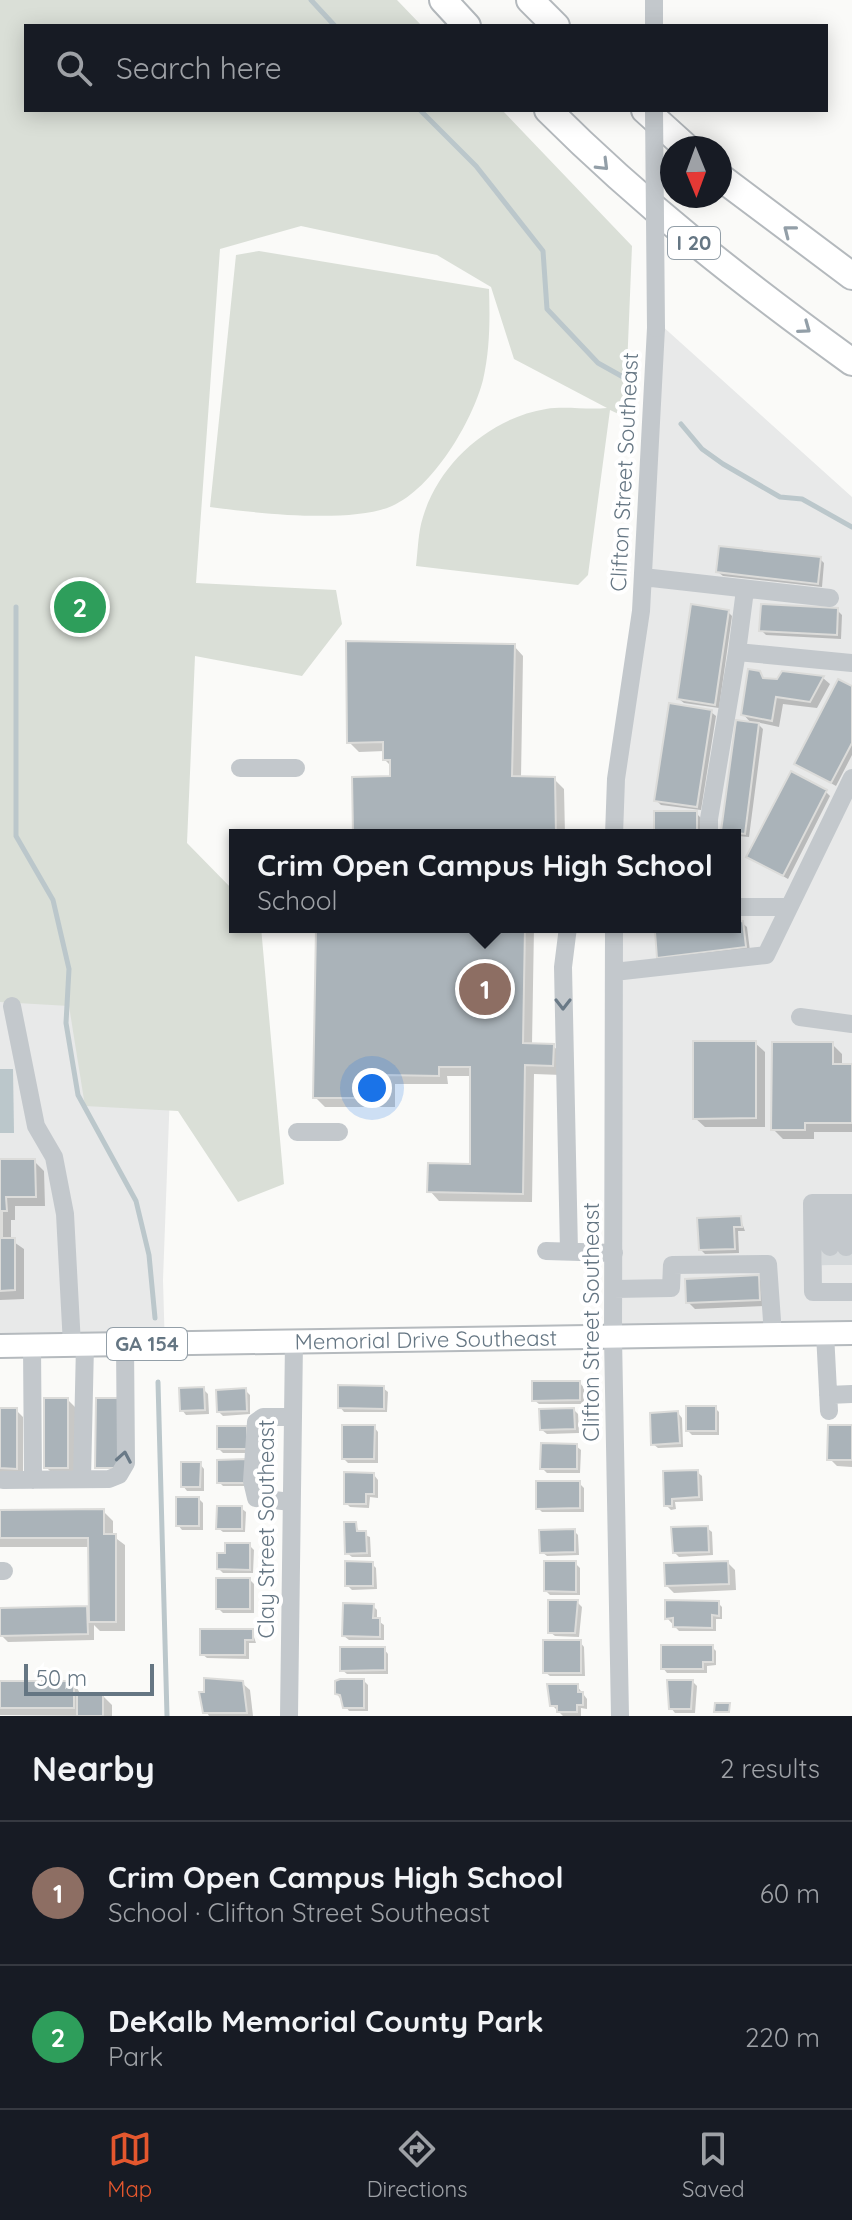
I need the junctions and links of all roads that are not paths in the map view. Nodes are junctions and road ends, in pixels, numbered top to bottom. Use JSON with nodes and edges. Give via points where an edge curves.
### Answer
{"nodes":[{"id":1,"x":443,"y":0,"type":"edge"},
{"id":2,"x":530,"y":0,"type":"edge"},
{"id":3,"x":654,"y":0,"type":"edge"},
{"id":4,"x":465,"y":24,"type":"edge"},
{"id":5,"x":554,"y":24,"type":"edge"},
{"id":6,"x":654,"y":24,"type":"edge"},
{"id":7,"x":550,"y":112,"type":"edge"},
{"id":8,"x":647,"y":112,"type":"edge"},
{"id":9,"x":654,"y":112,"type":"edge"},
{"id":10,"x":674,"y":136,"type":"edge"},
{"id":11,"x":732,"y":186,"type":"edge"},
{"id":12,"x":852,"y":276,"type":"edge"},
{"id":13,"x":852,"y":362,"type":"edge"},
{"id":14,"x":643,"y":577,"type":"junction"},
{"id":15,"x":745,"y":590,"type":"junction"},
{"id":16,"x":830,"y":598,"type":"dead end"},
{"id":17,"x":737,"y":652,"type":"junction"},
{"id":18,"x":852,"y":663,"type":"edge"},
{"id":19,"x":240,"y":768,"type":"dead end"},
{"id":20,"x":296,"y":768,"type":"dead end"},
{"id":21,"x":852,"y":778,"type":"edge"},
{"id":22,"x":614,"y":829,"type":"edge"},
{"id":23,"x":710,"y":829,"type":"edge"},
{"id":24,"x":741,"y":907,"type":"edge"},
{"id":25,"x":789,"y":907,"type":"junction"},
{"id":26,"x":567,"y":933,"type":"edge"},
{"id":27,"x":614,"y":933,"type":"edge"},
{"id":28,"x":614,"y":972,"type":"junction"},
{"id":29,"x":12,"y":1006,"type":"dead end"},
{"id":30,"x":800,"y":1017,"type":"dead end"},
{"id":31,"x":852,"y":1024,"type":"edge"},
{"id":32,"x":297,"y":1132,"type":"dead end"},
{"id":33,"x":339,"y":1132,"type":"dead end"},
{"id":34,"x":842,"y":1203,"type":"edge"},
{"id":35,"x":838,"y":1247,"type":"tunnel mouth"},
{"id":36,"x":546,"y":1251,"type":"dead end"},
{"id":37,"x":569,"y":1251,"type":"junction"},
{"id":38,"x":614,"y":1253,"type":"junction"},
{"id":39,"x":842,"y":1284,"type":"edge"},
{"id":40,"x":614,"y":1289,"type":"junction"},
{"id":41,"x":825,"y":1333,"type":"junction"},
{"id":42,"x":852,"y":1333,"type":"edge"},
{"id":43,"x":773,"y":1335,"type":"junction"},
{"id":44,"x":613,"y":1337,"type":"junction"},
{"id":45,"x":294,"y":1342,"type":"junction"},
{"id":46,"x":125,"y":1344,"type":"junction"},
{"id":47,"x":32,"y":1345,"type":"junction"},
{"id":48,"x":78,"y":1345,"type":"junction"},
{"id":49,"x":0,"y":1346,"type":"edge"},
{"id":50,"x":841,"y":1395,"type":"edge"},
{"id":51,"x":291,"y":1417,"type":"junction"},
{"id":52,"x":82,"y":1479,"type":"junction"},
{"id":53,"x":3,"y":1480,"type":"dead end"},
{"id":54,"x":33,"y":1480,"type":"junction"},
{"id":55,"x":291,"y":1502,"type":"junction"},
{"id":56,"x":289,"y":1716,"type":"edge"},
{"id":57,"x":620,"y":1716,"type":"edge"}],
"edges":[{"from":1,"to":4,"type":"highway"},
{"from":2,"to":5,"type":"highway"},
{"from":3,"to":6,"type":"street"},
{"from":7,"to":13,"type":"highway","number":"I 20","one_way":true,"via":[[616,178],[740,282]]},
{"from":8,"to":10,"type":"highway"},
{"from":9,"to":14,"type":"street","name":"Clifton Street Southeast","bridge":true,"via":[[656,328]]},
{"from":12,"to":11,"type":"highway","one_way":true},
{"from":14,"to":15,"type":"street"},
{"from":14,"to":22,"type":"street","name":"Clifton Street Southeast"},
{"from":15,"to":16,"type":"street"},
{"from":15,"to":17,"type":"street"},
{"from":17,"to":18,"type":"street"},
{"from":17,"to":23,"type":"street"},
{"from":19,"to":20,"type":"street"},
{"from":21,"to":25,"type":"street"},
{"from":24,"to":25,"type":"street"},
{"from":25,"to":28,"type":"street","via":[[766,955]]},
{"from":26,"to":37,"type":"street","one_way":true,"via":[[563,982]]},
{"from":27,"to":28,"type":"street","name":"Clifton Street Southeast"},
{"from":28,"to":38,"type":"street","name":"Clifton Street Southeast"},
{"from":29,"to":48,"type":"street","via":[[36,1126],[54,1157]]},
{"from":30,"to":31,"type":"street"},
{"from":32,"to":33,"type":"street"},
{"from":34,"to":35,"type":"street"},
{"from":34,"to":39,"type":"street","via":[[812,1203],[813,1292]]},
{"from":36,"to":37,"type":"street"},
{"from":37,"to":38,"type":"street"},
{"from":38,"to":40,"type":"street","name":"Clifton Street Southeast"},
{"from":40,"to":43,"type":"street","via":[[671,1288],[672,1265],[768,1264]]},
{"from":40,"to":44,"type":"street","name":"Clifton Street Southeast"},
{"from":41,"to":42,"type":"main road","name":"Memorial Drive Southeast","number":"GA 154"},
{"from":41,"to":43,"type":"main road","name":"Memorial Drive Southeast","number":"GA 154"},
{"from":41,"to":50,"type":"street"},
{"from":43,"to":44,"type":"main road","name":"Memorial Drive Southeast","number":"GA 154"},
{"from":44,"to":45,"type":"main road","name":"Memorial Drive Southeast","number":"GA 154"},
{"from":44,"to":57,"type":"street","name":"Clifton Street Southeast"},
{"from":45,"to":46,"type":"main road","name":"Memorial Drive Southeast","number":"GA 154"},
{"from":45,"to":51,"type":"street","name":"Clay Street Southeast"},
{"from":46,"to":48,"type":"main road","name":"Memorial Drive Southeast","number":"GA 154"},
{"from":52,"to":46,"type":"street","one_way":true,"via":[[119,1475],[126,1463]]},
{"from":47,"to":48,"type":"main road","name":"Memorial Drive Southeast","number":"GA 154"},
{"from":47,"to":49,"type":"main road","name":"Memorial Drive Southeast","number":"GA 154"},
{"from":47,"to":54,"type":"street"},
{"from":48,"to":52,"type":"street"},
{"from":51,"to":55,"type":"street","name":"Clay Street Southeast"},
{"from":51,"to":55,"type":"street","via":[[263,1417],[253,1428],[252,1481],[261,1501]]},
{"from":52,"to":54,"type":"street"},
{"from":53,"to":54,"type":"street"},
{"from":55,"to":56,"type":"street","name":"Clay Street Southeast"}]}
